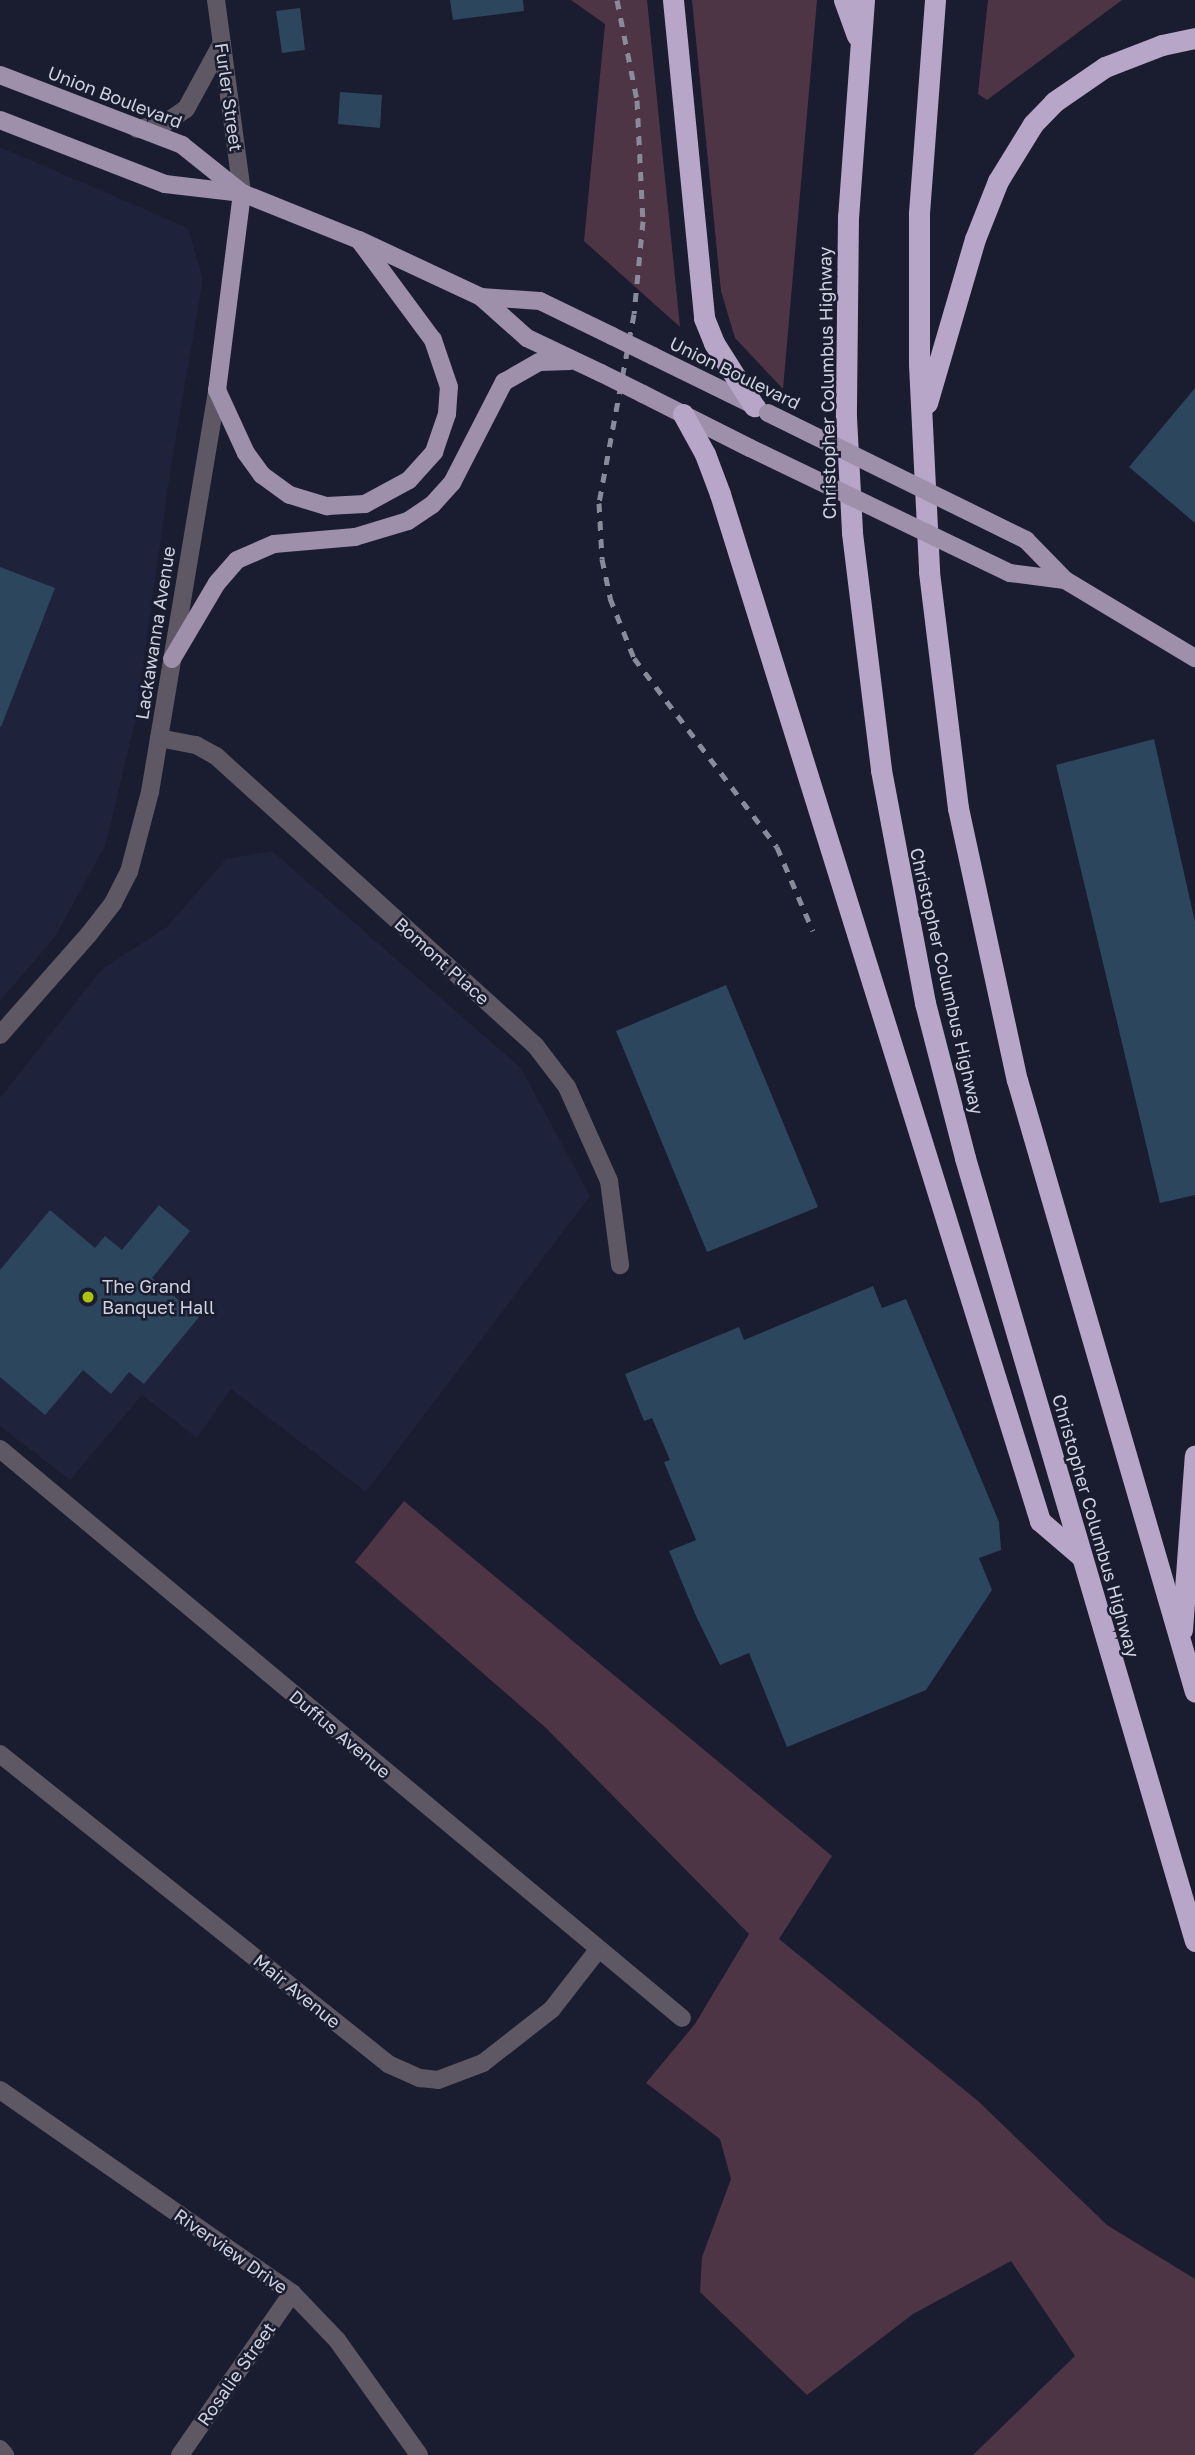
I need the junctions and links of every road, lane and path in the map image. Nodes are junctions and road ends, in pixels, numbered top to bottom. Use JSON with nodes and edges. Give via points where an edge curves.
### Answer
{"nodes":[{"id":1,"x":216,"y":0,"type":"edge"},
{"id":2,"x":673,"y":0,"type":"edge"},
{"id":3,"x":844,"y":0,"type":"edge"},
{"id":4,"x":864,"y":0,"type":"edge"},
{"id":5,"x":935,"y":0,"type":"edge"},
{"id":6,"x":1195,"y":38,"type":"edge"},
{"id":7,"x":859,"y":41,"type":"junction"},
{"id":8,"x":222,"y":43,"type":"junction"},
{"id":9,"x":0,"y":75,"type":"edge"},
{"id":10,"x":0,"y":120,"type":"edge"},
{"id":11,"x":137,"y":129,"type":"junction"},
{"id":12,"x":243,"y":193,"type":"junction"},
{"id":13,"x":359,"y":240,"type":"junction"},
{"id":14,"x":481,"y":298,"type":"junction"},
{"id":15,"x":577,"y":362,"type":"junction"},
{"id":16,"x":217,"y":390,"type":"junction"},
{"id":17,"x":761,"y":409,"type":"junction"},
{"id":18,"x":683,"y":414,"type":"junction"},
{"id":19,"x":921,"y":422,"type":"junction"},
{"id":20,"x":1065,"y":580,"type":"junction"},
{"id":21,"x":1195,"y":658,"type":"edge"},
{"id":22,"x":172,"y":659,"type":"junction"},
{"id":23,"x":159,"y":738,"type":"junction"},
{"id":24,"x":0,"y":1035,"type":"edge"},
{"id":25,"x":620,"y":1265,"type":"dead end"},
{"id":26,"x":0,"y":1449,"type":"edge"},
{"id":27,"x":1195,"y":1455,"type":"edge"},
{"id":28,"x":1082,"y":1557,"type":"junction"},
{"id":29,"x":1181,"y":1644,"type":"junction"},
{"id":30,"x":1195,"y":1692,"type":"edge"},
{"id":31,"x":0,"y":1754,"type":"edge"},
{"id":32,"x":1195,"y":1941,"type":"edge"},
{"id":33,"x":598,"y":1950,"type":"junction"},
{"id":34,"x":682,"y":2018,"type":"dead end"},
{"id":35,"x":0,"y":2090,"type":"edge"},
{"id":36,"x":292,"y":2293,"type":"junction"},
{"id":37,"x":0,"y":2449,"type":"edge"},
{"id":38,"x":5,"y":2455,"type":"edge"},
{"id":39,"x":180,"y":2455,"type":"edge"},
{"id":40,"x":419,"y":2455,"type":"edge"}],
"edges":[{"from":1,"to":8,"type":"street","name":"Furler Street"},
{"from":2,"to":17,"type":"highway","via":[[705,318],[714,343]]},
{"from":3,"to":7,"type":"highway"},
{"from":4,"to":7,"type":"highway","name":"Christopher Columbus Highway"},
{"from":5,"to":19,"type":"highway","via":[[919,213]]},
{"from":6,"to":19,"type":"highway","via":[[1105,66],[1054,102],[1033,124],[998,181],[975,239]]},
{"from":7,"to":28,"type":"highway","name":"Christopher Columbus Highway","via":[[848,216],[846,417],[852,533],[880,770],[944,1081]]},
{"from":8,"to":11,"type":"street","via":[[186,109],[165,123]]},
{"from":8,"to":12,"type":"street","name":"Furler Street"},
{"from":9,"to":11,"type":"main road","name":"Union Boulevard"},
{"from":10,"to":12,"type":"main road","name":"Union Boulevard","via":[[166,184]]},
{"from":11,"to":12,"type":"main road","name":"Union Boulevard","via":[[182,145]]},
{"from":12,"to":13,"type":"main road","name":"Union Boulevard"},
{"from":12,"to":16,"type":"main road","name":"Lackawanna Avenue"},
{"from":13,"to":14,"type":"main road","name":"Union Boulevard"},
{"from":13,"to":16,"type":"main road","via":[[433,340],[445,370],[446,421],[426,463],[394,491],[365,504],[327,506],[302,500],[278,488],[253,465]]},
{"from":14,"to":15,"type":"main road","name":"Union Boulevard","via":[[527,338]]},
{"from":14,"to":17,"type":"main road","name":"Union Boulevard","bridge":true,"via":[[540,301]]},
{"from":15,"to":18,"type":"main road","name":"Union Boulevard","bridge":true},
{"from":15,"to":22,"type":"main road","via":[[539,362],[505,382],[452,484],[408,521],[355,537],[274,544],[237,560],[217,583]]},
{"from":16,"to":22,"type":"street","name":"Lackawanna Avenue"},
{"from":17,"to":20,"type":"main road","name":"Union Boulevard","bridge":true,"via":[[1027,540]]},
{"from":18,"to":20,"type":"main road","name":"Union Boulevard","bridge":true,"via":[[1010,573]]},
{"from":18,"to":28,"type":"highway","via":[[720,494],[1040,1521]]},
{"from":19,"to":29,"type":"highway","via":[[941,690],[980,925],[1038,1156]]},
{"from":20,"to":21,"type":"main road","name":"Union Boulevard"},
{"from":22,"to":23,"type":"street","name":"Lackawanna Avenue"},
{"from":23,"to":24,"type":"street","name":"Lackawanna Avenue","via":[[142,831],[113,903]]},
{"from":23,"to":25,"type":"street","name":"Bomont Place","via":[[196,745],[216,756],[535,1045],[567,1087],[609,1181],[620,1238]]},
{"from":26,"to":33,"type":"street","name":"Duffus Avenue"},
{"from":27,"to":29,"type":"highway"},
{"from":28,"to":32,"type":"highway","name":"Christopher Columbus Highway"},
{"from":29,"to":30,"type":"highway"},
{"from":31,"to":33,"type":"street","name":"Mair Avenue","via":[[388,2063],[420,2078],[438,2080],[483,2063],[552,2009]]},
{"from":33,"to":34,"type":"street","name":"Duffus Avenue"},
{"from":35,"to":36,"type":"street","name":"Riverview Drive"},
{"from":36,"to":39,"type":"street","name":"Rosalie Street"},
{"from":36,"to":40,"type":"street","name":"Riverview Drive","via":[[352,2359]]},
{"from":37,"to":38,"type":"street"}]}
